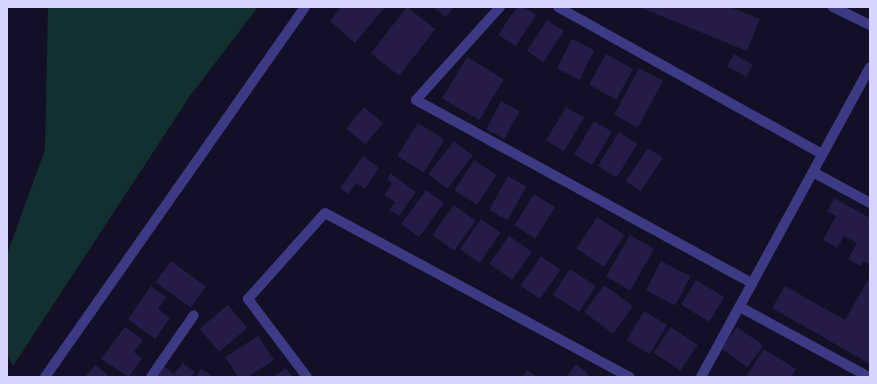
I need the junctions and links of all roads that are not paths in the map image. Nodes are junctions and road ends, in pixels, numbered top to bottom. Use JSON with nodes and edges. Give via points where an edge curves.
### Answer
{"nodes":[{"id":1,"x":305,"y":7,"type":"edge"},
{"id":2,"x":500,"y":7,"type":"edge"},
{"id":3,"x":558,"y":7,"type":"edge"},
{"id":4,"x":833,"y":7,"type":"edge"},
{"id":5,"x":870,"y":25,"type":"edge"},
{"id":6,"x":870,"y":67,"type":"edge"},
{"id":7,"x":822,"y":154,"type":"junction"},
{"id":8,"x":813,"y":172,"type":"junction"},
{"id":9,"x":870,"y":203,"type":"edge"},
{"id":10,"x":752,"y":283,"type":"junction"},
{"id":11,"x":740,"y":307,"type":"junction"},
{"id":12,"x":194,"y":315,"type":"dead end"},
{"id":13,"x":46,"y":377,"type":"edge"},
{"id":14,"x":151,"y":377,"type":"edge"},
{"id":15,"x":307,"y":377,"type":"edge"},
{"id":16,"x":630,"y":377,"type":"edge"},
{"id":17,"x":701,"y":377,"type":"edge"},
{"id":18,"x":869,"y":377,"type":"edge"}],
"edges":[{"from":1,"to":13,"type":"street"},
{"from":2,"to":10,"type":"street","via":[[416,100]]},
{"from":3,"to":7,"type":"street"},
{"from":4,"to":5,"type":"street"},
{"from":6,"to":7,"type":"street"},
{"from":7,"to":8,"type":"street"},
{"from":8,"to":9,"type":"street"},
{"from":8,"to":10,"type":"street"},
{"from":10,"to":11,"type":"street"},
{"from":11,"to":17,"type":"street"},
{"from":11,"to":18,"type":"street"},
{"from":12,"to":14,"type":"street"},
{"from":15,"to":16,"type":"street","via":[[248,299],[325,214]]}]}
